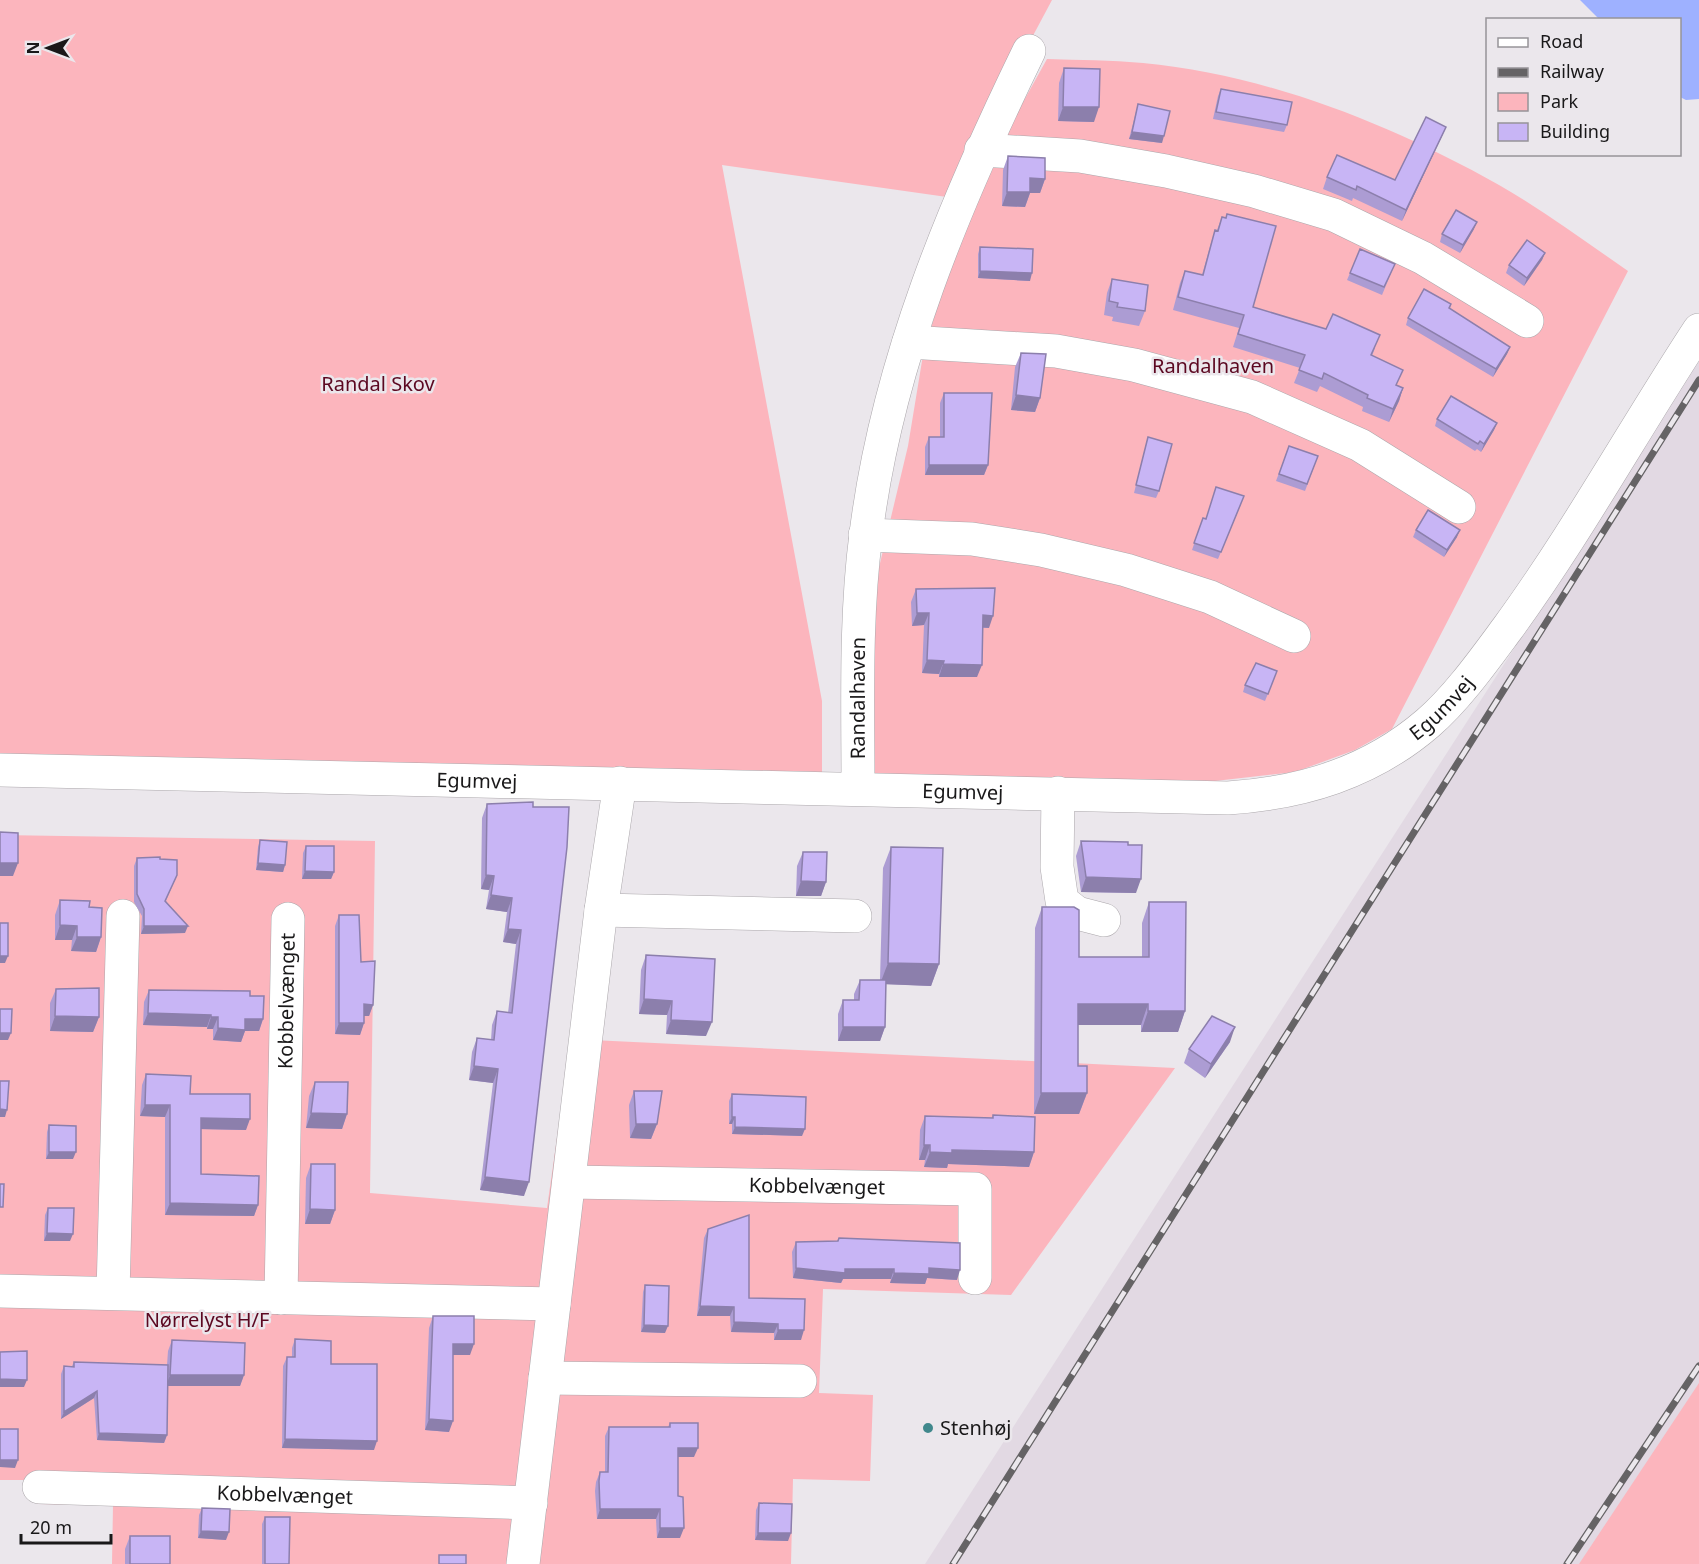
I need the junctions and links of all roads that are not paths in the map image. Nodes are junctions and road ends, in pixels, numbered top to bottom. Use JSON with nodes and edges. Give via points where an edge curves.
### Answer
{"nodes":[{"id":1,"x":1029,"y":51,"type":"dead end"},
{"id":2,"x":981,"y":150,"type":"junction"},
{"id":3,"x":1527,"y":321,"type":"dead end"},
{"id":4,"x":1699,"y":330,"type":"edge"},
{"id":5,"x":909,"y":342,"type":"junction"},
{"id":6,"x":1459,"y":507,"type":"dead end"},
{"id":7,"x":866,"y":535,"type":"junction"},
{"id":8,"x":1294,"y":636,"type":"dead end"},
{"id":9,"x":0,"y":770,"type":"edge"},
{"id":10,"x":620,"y":783,"type":"junction"},
{"id":11,"x":858,"y":788,"type":"junction"},
{"id":12,"x":1058,"y":793,"type":"junction"},
{"id":13,"x":601,"y":910,"type":"junction"},
{"id":14,"x":123,"y":916,"type":"dead end"},
{"id":15,"x":855,"y":916,"type":"dead end"},
{"id":16,"x":288,"y":919,"type":"dead end"},
{"id":17,"x":1104,"y":920,"type":"dead end"},
{"id":18,"x":569,"y":1182,"type":"junction"},
{"id":19,"x":975,"y":1278,"type":"dead end"},
{"id":20,"x":0,"y":1291,"type":"edge"},
{"id":21,"x":113,"y":1293,"type":"junction"},
{"id":22,"x":280,"y":1298,"type":"junction"},
{"id":23,"x":554,"y":1304,"type":"junction"},
{"id":24,"x":545,"y":1378,"type":"junction"},
{"id":25,"x":800,"y":1381,"type":"dead end"},
{"id":26,"x":39,"y":1486,"type":"dead end"},
{"id":27,"x":531,"y":1503,"type":"junction"},
{"id":28,"x":523,"y":1564,"type":"edge"}],
"edges":[{"from":1,"to":2,"type":"street","name":"Randalhaven"},
{"from":2,"to":3,"type":"street","via":[[1080,156],[1155,169],[1334,214],[1423,258]]},
{"from":2,"to":5,"type":"street","name":"Randalhaven","via":[[945,236]]},
{"from":4,"to":12,"type":"street","name":"Egumvej","via":[[1540,583],[1482,663],[1429,723],[1377,758],[1325,783],[1270,795],[1228,798]]},
{"from":5,"to":6,"type":"street","via":[[1056,351],[1134,365],[1252,397],[1360,445]]},
{"from":5,"to":7,"type":"street","name":"Randalhaven","via":[[882,435]]},
{"from":7,"to":8,"type":"street","via":[[972,539],[1041,550],[1210,597]]},
{"from":7,"to":11,"type":"street","name":"Randalhaven","via":[[858,638]]},
{"from":9,"to":10,"type":"street","name":"Egumvej"},
{"from":10,"to":11,"type":"street","name":"Egumvej"},
{"from":10,"to":13,"type":"street"},
{"from":11,"to":12,"type":"street","name":"Egumvej"},
{"from":12,"to":17,"type":"street","via":[[1057,867],[1062,901],[1077,913]]},
{"from":13,"to":15,"type":"street"},
{"from":13,"to":18,"type":"street"},
{"from":14,"to":21,"type":"street"},
{"from":16,"to":22,"type":"street","name":"Kobbelvænget"},
{"from":18,"to":19,"type":"street","name":"Kobbelvænget","via":[[975,1189]]},
{"from":18,"to":23,"type":"street"},
{"from":20,"to":21,"type":"street"},
{"from":21,"to":22,"type":"street"},
{"from":22,"to":23,"type":"street"},
{"from":23,"to":24,"type":"street"},
{"from":24,"to":25,"type":"street"},
{"from":24,"to":27,"type":"street"},
{"from":26,"to":27,"type":"street","name":"Kobbelvænget"},
{"from":27,"to":28,"type":"street"}]}
